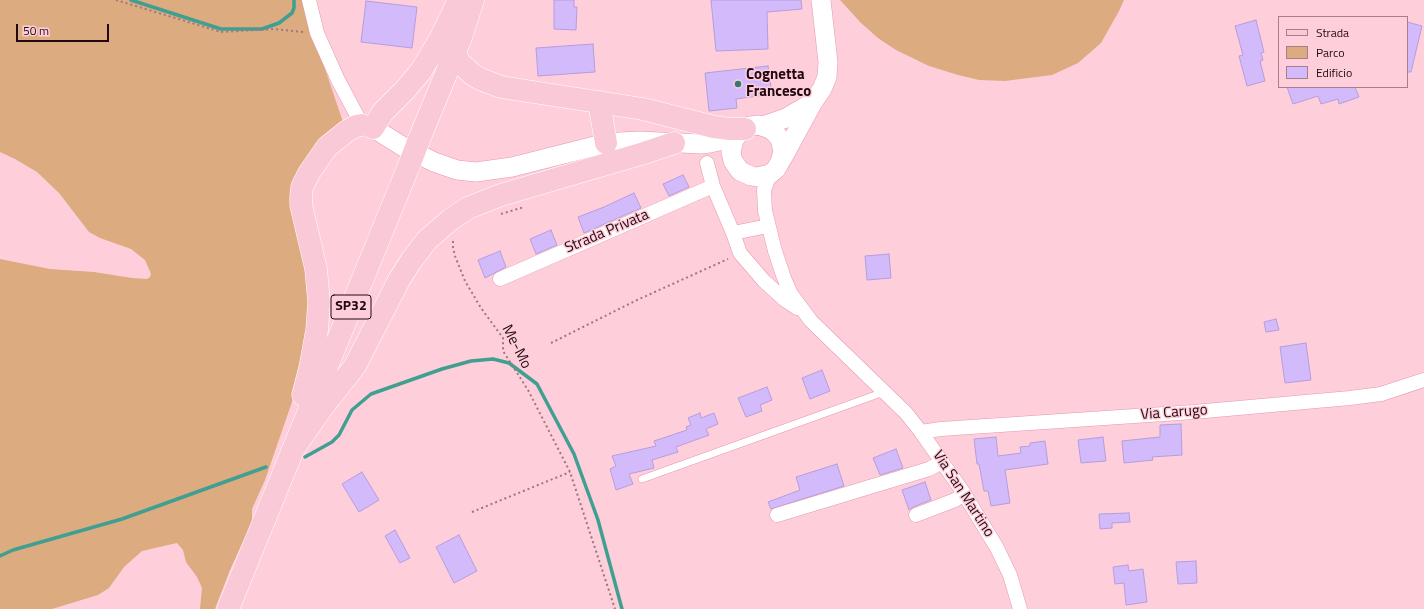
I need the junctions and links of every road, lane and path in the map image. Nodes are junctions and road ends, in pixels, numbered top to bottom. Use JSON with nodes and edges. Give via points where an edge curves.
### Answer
{"nodes":[{"id":1,"x":116,"y":0,"type":"edge"},
{"id":2,"x":309,"y":0,"type":"edge"},
{"id":3,"x":459,"y":0,"type":"edge"},
{"id":4,"x":473,"y":0,"type":"edge"},
{"id":5,"x":821,"y":0,"type":"edge"},
{"id":6,"x":317,"y":33,"type":"junction"},
{"id":7,"x":455,"y":54,"type":"junction"},
{"id":8,"x":598,"y":102,"type":"junction"},
{"id":9,"x":813,"y":102,"type":"junction"},
{"id":10,"x":368,"y":126,"type":"junction"},
{"id":11,"x":749,"y":129,"type":"junction"},
{"id":12,"x":606,"y":143,"type":"junction"},
{"id":13,"x":674,"y":143,"type":"junction"},
{"id":14,"x":701,"y":144,"type":"junction"},
{"id":15,"x":782,"y":158,"type":"junction"},
{"id":16,"x":707,"y":163,"type":"dead end"},
{"id":17,"x":740,"y":168,"type":"junction"},
{"id":18,"x":770,"y":174,"type":"junction"},
{"id":19,"x":714,"y":186,"type":"junction"},
{"id":20,"x":764,"y":200,"type":"junction"},
{"id":21,"x":526,"y":207,"type":"dead end"},
{"id":22,"x":500,"y":215,"type":"dead end"},
{"id":23,"x":768,"y":226,"type":"junction"},
{"id":24,"x":733,"y":233,"type":"junction"},
{"id":25,"x":454,"y":237,"type":"dead end"},
{"id":26,"x":740,"y":253,"type":"junction"},
{"id":27,"x":500,"y":279,"type":"dead end"},
{"id":28,"x":806,"y":315,"type":"junction"},
{"id":29,"x":551,"y":343,"type":"dead end"},
{"id":30,"x":1424,"y":380,"type":"edge"},
{"id":31,"x":884,"y":392,"type":"junction"},
{"id":32,"x":921,"y":432,"type":"junction"},
{"id":33,"x":292,"y":451,"type":"junction"},
{"id":34,"x":942,"y":462,"type":"junction"},
{"id":35,"x":570,"y":472,"type":"junction"},
{"id":36,"x":642,"y":479,"type":"dead end"},
{"id":37,"x":964,"y":494,"type":"junction"},
{"id":38,"x":472,"y":512,"type":"dead end"},
{"id":39,"x":777,"y":515,"type":"dead end"},
{"id":40,"x":916,"y":515,"type":"dead end"},
{"id":41,"x":265,"y":518,"type":"junction"},
{"id":42,"x":228,"y":609,"type":"edge"},
{"id":43,"x":615,"y":609,"type":"edge"},
{"id":44,"x":1020,"y":609,"type":"edge"}],
"edges":[{"from":1,"to":6,"type":"path","via":[[221,32],[274,29]]},
{"from":2,"to":6,"type":"street"},
{"from":3,"to":10,"type":"main road","via":[[425,65],[412,83]]},
{"from":4,"to":7,"type":"main road","number":"SP32"},
{"from":5,"to":9,"type":"street","via":[[828,62],[827,77]]},
{"from":6,"to":10,"type":"street","via":[[338,80]]},
{"from":7,"to":8,"type":"main road","via":[[460,63],[472,74],[495,85]]},
{"from":7,"to":33,"type":"main road","number":"SP32","bridge":true},
{"from":8,"to":11,"type":"main road","via":[[654,112],[714,127]]},
{"from":8,"to":12,"type":"main road"},
{"from":9,"to":11,"type":"street","via":[[786,118]]},
{"from":9,"to":15,"type":"street"},
{"from":10,"to":12,"type":"street","via":[[427,159],[457,170],[476,172],[512,168]]},
{"from":10,"to":41,"type":"main road","via":[[356,126],[347,130],[327,147],[302,187],[301,205],[318,284],[317,325],[311,364],[298,412],[262,503]]},
{"from":11,"to":14,"type":"street","via":[[719,141]]},
{"from":11,"to":15,"type":"street","via":[[773,131],[780,139]]},
{"from":11,"to":17,"type":"street","via":[[734,140],[732,146],[731,152]]},
{"from":12,"to":13,"type":"street"},
{"from":13,"to":14,"type":"street"},
{"from":13,"to":33,"type":"main road","via":[[500,195],[468,208],[450,220],[427,240],[411,261],[355,366]]},
{"from":14,"to":17,"type":"street","via":[[720,152]]},
{"from":15,"to":18,"type":"street"},
{"from":16,"to":19,"type":"street"},
{"from":17,"to":18,"type":"street","via":[[757,177]]},
{"from":17,"to":20,"type":"street","name":"Via San Martino"},
{"from":18,"to":20,"type":"street","name":"Via San Martino","via":[[764,186]]},
{"from":19,"to":24,"type":"street"},
{"from":19,"to":27,"type":"street","name":"Strada Privata"},
{"from":20,"to":23,"type":"street","name":"Via San Martino"},
{"from":21,"to":22,"type":"path"},
{"from":23,"to":24,"type":"street"},
{"from":23,"to":28,"type":"street","name":"Via San Martino","via":[[784,278],[791,294]]},
{"from":24,"to":26,"type":"street"},
{"from":25,"to":35,"type":"path","name":"Me-Mo","via":[[455,256],[465,281],[503,338],[503,351],[528,390]]},
{"from":26,"to":28,"type":"street","via":[[764,281]]},
{"from":26,"to":29,"type":"path"},
{"from":28,"to":31,"type":"street","name":"Via San Martino"},
{"from":30,"to":32,"type":"street","name":"Via Carugo","via":[[1381,394],[1350,398],[1200,412],[941,428]]},
{"from":31,"to":32,"type":"street","name":"Via San Martino"},
{"from":31,"to":36,"type":"lane"},
{"from":32,"to":34,"type":"street","name":"Via San Martino"},
{"from":33,"to":41,"type":"main road","number":"SP32"},
{"from":34,"to":37,"type":"street","name":"Via San Martino"},
{"from":34,"to":39,"type":"street","via":[[929,469]]},
{"from":35,"to":38,"type":"path"},
{"from":35,"to":43,"type":"path","name":"Me-Mo"},
{"from":37,"to":40,"type":"street"},
{"from":37,"to":44,"type":"street","name":"Via San Martino","via":[[1001,556],[1010,575]]},
{"from":41,"to":42,"type":"main road","number":"SP32"}]}
